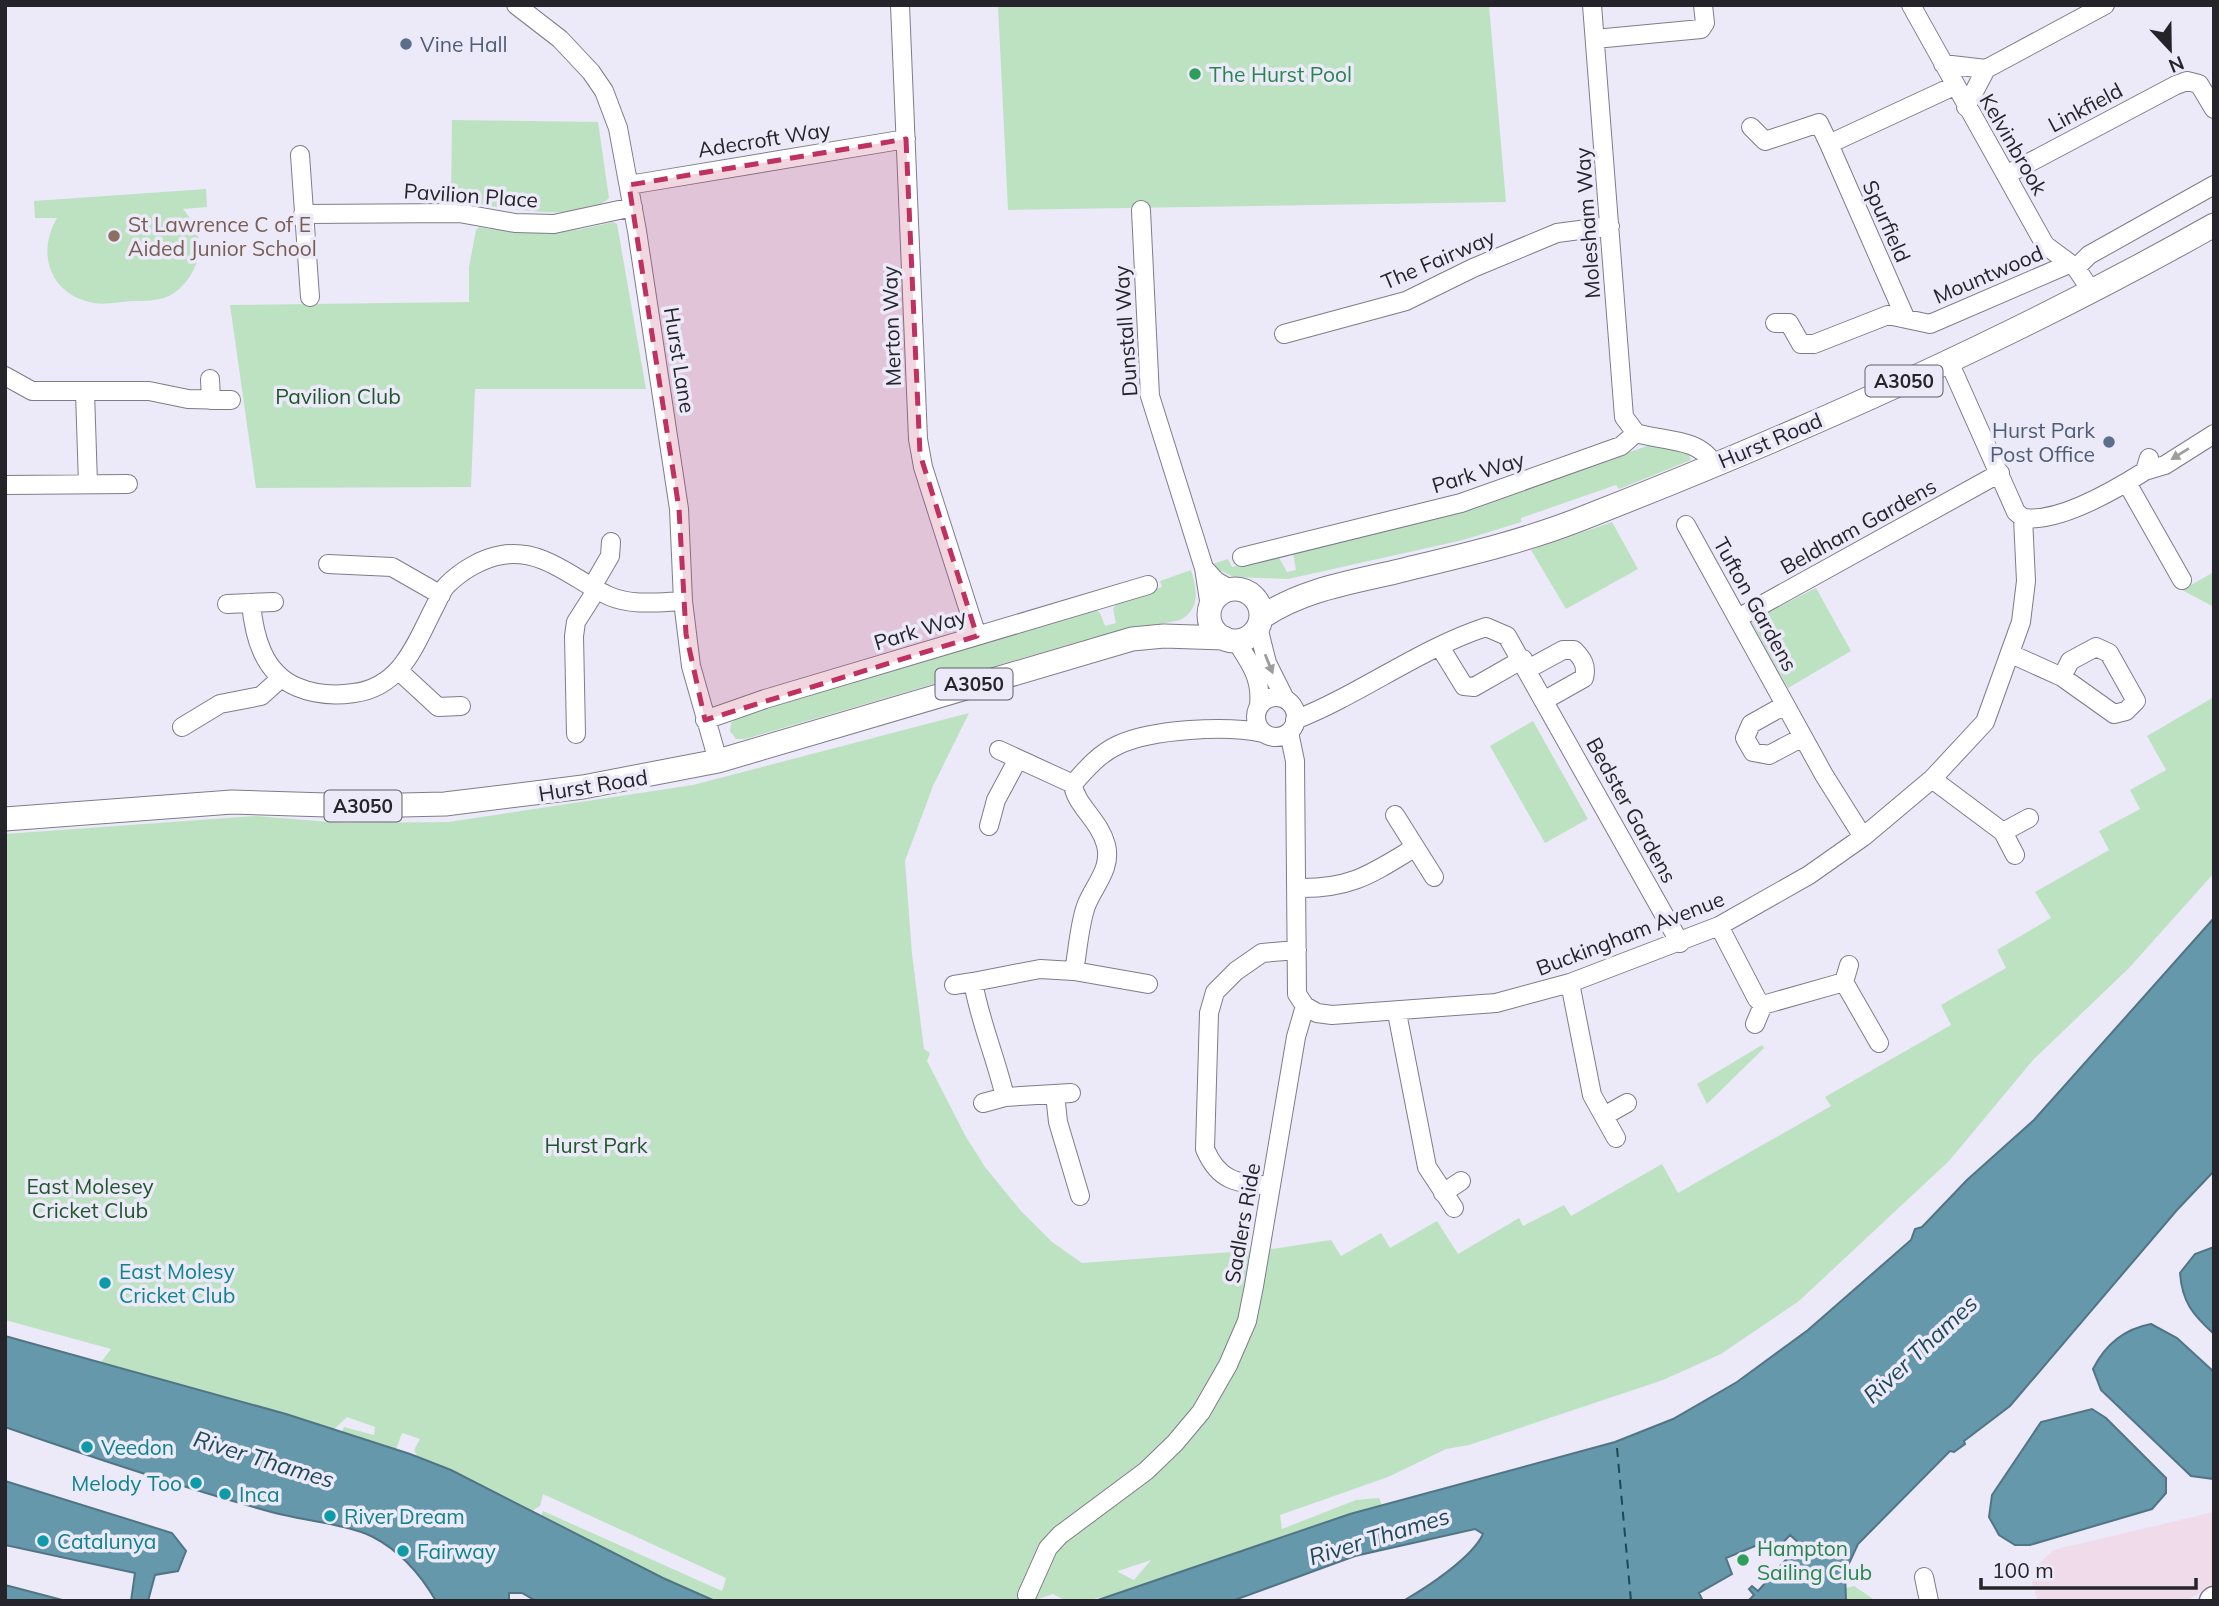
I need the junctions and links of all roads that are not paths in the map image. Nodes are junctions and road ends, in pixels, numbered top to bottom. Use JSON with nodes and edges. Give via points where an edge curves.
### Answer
{"nodes":[{"id":1,"x":516,"y":5,"type":"edge"},
{"id":2,"x":900,"y":5,"type":"edge"},
{"id":3,"x":1592,"y":5,"type":"edge"},
{"id":4,"x":1703,"y":5,"type":"edge"},
{"id":5,"x":1911,"y":5,"type":"edge"},
{"id":6,"x":2105,"y":5,"type":"edge"},
{"id":7,"x":1595,"y":39,"type":"junction"},
{"id":8,"x":1943,"y":64,"type":"junction"},
{"id":9,"x":1986,"y":69,"type":"junction"},
{"id":10,"x":1955,"y":86,"type":"junction"},
{"id":11,"x":1966,"y":107,"type":"junction"},
{"id":12,"x":2214,"y":109,"type":"edge"},
{"id":13,"x":1751,"y":127,"type":"dead end"},
{"id":14,"x":906,"y":139,"type":"junction"},
{"id":15,"x":1829,"y":144,"type":"junction"},
{"id":16,"x":300,"y":155,"type":"dead end"},
{"id":17,"x":2006,"y":175,"type":"junction"},
{"id":18,"x":629,"y":185,"type":"junction"},
{"id":19,"x":2214,"y":185,"type":"edge"},
{"id":20,"x":633,"y":207,"type":"junction"},
{"id":21,"x":1141,"y":210,"type":"dead end"},
{"id":22,"x":303,"y":214,"type":"junction"},
{"id":23,"x":2214,"y":225,"type":"edge"},
{"id":24,"x":1610,"y":226,"type":"junction"},
{"id":25,"x":2072,"y":266,"type":"junction"},
{"id":26,"x":2092,"y":292,"type":"junction"},
{"id":27,"x":310,"y":298,"type":"dead end"},
{"id":28,"x":1905,"y":317,"type":"junction"},
{"id":29,"x":1776,"y":323,"type":"dead end"},
{"id":30,"x":1284,"y":334,"type":"dead end"},
{"id":31,"x":1950,"y":364,"type":"junction"},
{"id":32,"x":5,"y":376,"type":"edge"},
{"id":33,"x":210,"y":379,"type":"dead end"},
{"id":34,"x":85,"y":391,"type":"junction"},
{"id":35,"x":211,"y":400,"type":"junction"},
{"id":36,"x":231,"y":400,"type":"dead end"},
{"id":37,"x":1636,"y":433,"type":"junction"},
{"id":38,"x":2214,"y":434,"type":"edge"},
{"id":39,"x":1713,"y":464,"type":"junction"},
{"id":40,"x":2000,"y":473,"type":"junction"},
{"id":41,"x":2127,"y":483,"type":"junction"},
{"id":42,"x":88,"y":484,"type":"junction"},
{"id":43,"x":128,"y":484,"type":"dead end"},
{"id":44,"x":5,"y":485,"type":"edge"},
{"id":45,"x":2023,"y":518,"type":"junction"},
{"id":46,"x":1686,"y":526,"type":"dead end"},
{"id":47,"x":611,"y":542,"type":"dead end"},
{"id":48,"x":1242,"y":556,"type":"dead end"},
{"id":49,"x":328,"y":564,"type":"dead end"},
{"id":50,"x":1204,"y":568,"type":"junction"},
{"id":51,"x":2182,"y":580,"type":"dead end"},
{"id":52,"x":1148,"y":584,"type":"dead end"},
{"id":53,"x":595,"y":588,"type":"junction"},
{"id":54,"x":1235,"y":589,"type":"junction"},
{"id":55,"x":1303,"y":593,"type":"junction"},
{"id":56,"x":441,"y":595,"type":"junction"},
{"id":57,"x":683,"y":601,"type":"junction"},
{"id":58,"x":275,"y":602,"type":"dead end"},
{"id":59,"x":251,"y":603,"type":"junction"},
{"id":60,"x":227,"y":604,"type":"dead end"},
{"id":61,"x":1210,"y":610,"type":"junction"},
{"id":62,"x":1738,"y":618,"type":"junction"},
{"id":63,"x":1260,"y":622,"type":"junction"},
{"id":64,"x":976,"y":636,"type":"junction"},
{"id":65,"x":1164,"y":636,"type":"junction"},
{"id":66,"x":1230,"y":640,"type":"junction"},
{"id":67,"x":1440,"y":647,"type":"junction"},
{"id":68,"x":2011,"y":653,"type":"junction"},
{"id":69,"x":1525,"y":664,"type":"junction"},
{"id":70,"x":399,"y":671,"type":"junction"},
{"id":71,"x":2062,"y":677,"type":"dead end"},
{"id":72,"x":281,"y":678,"type":"junction"},
{"id":73,"x":1545,"y":700,"type":"junction"},
{"id":74,"x":1785,"y":705,"type":"junction"},
{"id":75,"x":461,"y":706,"type":"dead end"},
{"id":76,"x":1258,"y":708,"type":"junction"},
{"id":77,"x":705,"y":720,"type":"junction"},
{"id":78,"x":1283,"y":721,"type":"junction"},
{"id":79,"x":182,"y":727,"type":"dead end"},
{"id":80,"x":1214,"y":730,"type":"junction"},
{"id":81,"x":576,"y":734,"type":"dead end"},
{"id":82,"x":1803,"y":737,"type":"junction"},
{"id":83,"x":999,"y":750,"type":"dead end"},
{"id":84,"x":1018,"y":759,"type":"junction"},
{"id":85,"x":718,"y":761,"type":"junction"},
{"id":86,"x":1932,"y":779,"type":"junction"},
{"id":87,"x":1073,"y":783,"type":"junction"},
{"id":88,"x":1395,"y":815,"type":"dead end"},
{"id":89,"x":2029,"y":818,"type":"dead end"},
{"id":90,"x":5,"y":819,"type":"edge"},
{"id":91,"x":989,"y":826,"type":"dead end"},
{"id":92,"x":2003,"y":832,"type":"junction"},
{"id":93,"x":1863,"y":837,"type":"junction"},
{"id":94,"x":1414,"y":848,"type":"junction"},
{"id":95,"x":2015,"y":855,"type":"dead end"},
{"id":96,"x":1434,"y":877,"type":"dead end"},
{"id":97,"x":1298,"y":888,"type":"junction"},
{"id":98,"x":1719,"y":926,"type":"junction"},
{"id":99,"x":1679,"y":943,"type":"junction"},
{"id":100,"x":1297,"y":950,"type":"junction"},
{"id":101,"x":1074,"y":971,"type":"junction"},
{"id":102,"x":973,"y":982,"type":"junction"},
{"id":103,"x":1570,"y":983,"type":"junction"},
{"id":104,"x":1148,"y":984,"type":"dead end"},
{"id":105,"x":954,"y":985,"type":"dead end"},
{"id":106,"x":1763,"y":1005,"type":"junction"},
{"id":107,"x":1305,"y":1006,"type":"junction"},
{"id":108,"x":1397,"y":1013,"type":"junction"},
{"id":109,"x":1755,"y":1024,"type":"dead end"},
{"id":110,"x":1879,"y":1043,"type":"dead end"},
{"id":111,"x":1005,"y":1097,"type":"junction"},
{"id":112,"x":983,"y":1102,"type":"dead end"},
{"id":113,"x":1627,"y":1103,"type":"dead end"},
{"id":114,"x":1604,"y":1116,"type":"junction"},
{"id":115,"x":1616,"y":1138,"type":"dead end"},
{"id":116,"x":1461,"y":1181,"type":"dead end"},
{"id":117,"x":1271,"y":1186,"type":"junction"},
{"id":118,"x":1080,"y":1196,"type":"dead end"},
{"id":119,"x":1924,"y":1577,"type":"dead end"},
{"id":120,"x":1027,"y":1595,"type":"dead end"},
{"id":121,"x":1929,"y":1601,"type":"edge"}],
"edges":[{"from":1,"to":18,"type":"street","name":"Hurst Lane","via":[[570,48],[598,80],[614,116]]},
{"from":2,"to":14,"type":"street","name":"Merton Way"},
{"from":3,"to":7,"type":"street","name":"Molesham Way"},
{"from":4,"to":7,"type":"street","via":[[1702,29]]},
{"from":5,"to":8,"type":"street","name":"Kelvinbrook"},
{"from":6,"to":9,"type":"street"},
{"from":7,"to":24,"type":"street","name":"Molesham Way"},
{"from":8,"to":9,"type":"street"},
{"from":8,"to":10,"type":"street","name":"Kelvinbrook"},
{"from":9,"to":11,"type":"street"},
{"from":10,"to":11,"type":"street","name":"Kelvinbrook"},
{"from":10,"to":15,"type":"street"},
{"from":11,"to":17,"type":"street","name":"Kelvinbrook"},
{"from":12,"to":17,"type":"street","name":"Linkfield","via":[[2199,83],[2188,81]]},
{"from":13,"to":15,"type":"street","name":"Spurfield","via":[[1765,141],[1819,123]]},
{"from":14,"to":18,"type":"street","name":"Adecroft Way"},
{"from":14,"to":64,"type":"street","name":"Merton Way","via":[[919,446]]},
{"from":15,"to":28,"type":"street","name":"Spurfield"},
{"from":16,"to":22,"type":"street"},
{"from":17,"to":25,"type":"street","name":"Kelvinbrook","via":[[2045,245]]},
{"from":18,"to":20,"type":"street","name":"Hurst Lane"},
{"from":19,"to":25,"type":"street"},
{"from":20,"to":22,"type":"street","name":"Pavilion Place","via":[[554,224],[459,213]]},
{"from":20,"to":57,"type":"street","name":"Hurst Lane","via":[[679,509]]},
{"from":21,"to":50,"type":"street","name":"Dunstall Way","via":[[1150,396]]},
{"from":22,"to":27,"type":"street"},
{"from":23,"to":26,"type":"main road","name":"Hurst Road","number":"A3050"},
{"from":24,"to":30,"type":"street","name":"The Fairway","via":[[1557,233],[1406,301]]},
{"from":24,"to":37,"type":"street","name":"Molesham Way","via":[[1624,417]]},
{"from":25,"to":26,"type":"street","name":"Kelvinbrook"},
{"from":25,"to":28,"type":"street","name":"Mountwood","via":[[1930,324]]},
{"from":26,"to":31,"type":"main road","name":"Hurst Road","number":"A3050"},
{"from":28,"to":29,"type":"street","name":"Mountwood","via":[[1888,314],[1814,344],[1801,344],[1789,323]]},
{"from":31,"to":39,"type":"main road","name":"Hurst Road","number":"A3050"},
{"from":31,"to":40,"type":"street","name":"Buckingham Avenue"},
{"from":32,"to":34,"type":"street","via":[[32,391]]},
{"from":33,"to":35,"type":"street"},
{"from":34,"to":35,"type":"street","via":[[149,391]]},
{"from":34,"to":42,"type":"street"},
{"from":35,"to":36,"type":"street"},
{"from":37,"to":39,"type":"street","via":[[1697,447]]},
{"from":37,"to":48,"type":"street","name":"Park Way","via":[[1621,446],[1489,495]]},
{"from":38,"to":41,"type":"street","one_way":true,"via":[[2165,464],[2147,464]]},
{"from":39,"to":55,"type":"main road","name":"Hurst Road","number":"A3050","via":[[1532,535]]},
{"from":40,"to":45,"type":"street","name":"Buckingham Avenue","via":[[2016,513]]},
{"from":40,"to":62,"type":"street","name":"Beldham Gardens"},
{"from":41,"to":45,"type":"street","via":[[2081,505]]},
{"from":41,"to":51,"type":"street"},
{"from":42,"to":43,"type":"street"},
{"from":42,"to":44,"type":"street"},
{"from":45,"to":68,"type":"street","name":"Buckingham Avenue","via":[[2026,581]]},
{"from":46,"to":62,"type":"street","name":"Tufton Gardens"},
{"from":47,"to":53,"type":"street","via":[[610,556]]},
{"from":49,"to":56,"type":"street","via":[[392,567]]},
{"from":50,"to":54,"type":"street","via":[[1216,581]]},
{"from":50,"to":61,"type":"street","name":"Dunstall Way"},
{"from":52,"to":64,"type":"street","name":"Park Way"},
{"from":53,"to":56,"type":"street","via":[[549,561],[527,554],[502,555],[473,565],[445,586]]},
{"from":53,"to":57,"type":"street","via":[[611,597],[644,604]]},
{"from":53,"to":81,"type":"street","via":[[573,636]]},
{"from":54,"to":55,"type":"main road","name":"Hurst Road","number":"A3050"},
{"from":54,"to":61,"type":"main road","via":[[1218,595]]},
{"from":54,"to":63,"type":"main road","via":[[1256,598]]},
{"from":55,"to":63,"type":"main road","name":"Hurst Road","number":"A3050"},
{"from":56,"to":70,"type":"street"},
{"from":57,"to":77,"type":"street","name":"Hurst Lane","via":[[691,666]]},
{"from":58,"to":59,"type":"street"},
{"from":59,"to":60,"type":"street"},
{"from":59,"to":72,"type":"street","via":[[254,636]]},
{"from":61,"to":65,"type":"main road","name":"Hurst Road","number":"A3050"},
{"from":61,"to":66,"type":"main road","via":[[1212,627]]},
{"from":62,"to":74,"type":"street","name":"Tufton Gardens"},
{"from":63,"to":66,"type":"main road","via":[[1249,637]]},
{"from":63,"to":78,"type":"street","name":"Sadlers Ride","one_way":true},
{"from":64,"to":77,"type":"street","name":"Park Way"},
{"from":65,"to":66,"type":"main road","name":"Hurst Road","number":"A3050"},
{"from":65,"to":85,"type":"main road","name":"Hurst Road","number":"A3050","via":[[1132,639],[1054,660]]},
{"from":66,"to":76,"type":"street","via":[[1257,674],[1261,689]]},
{"from":67,"to":69,"type":"street","name":"Bedster Gardens","via":[[1486,627],[1507,636]]},
{"from":67,"to":69,"type":"street","via":[[1464,686],[1474,687]]},
{"from":67,"to":78,"type":"street","name":"Bedster Gardens","via":[[1328,707]]},
{"from":68,"to":71,"type":"street"},
{"from":68,"to":86,"type":"street","name":"Buckingham Avenue","via":[[1985,722]]},
{"from":69,"to":73,"type":"street","name":"Bedster Gardens"},
{"from":69,"to":73,"type":"street","via":[[1563,650],[1574,650],[1582,658],[1584,678]]},
{"from":70,"to":72,"type":"street","via":[[363,692],[338,695],[316,694]]},
{"from":70,"to":75,"type":"street","via":[[438,707]]},
{"from":72,"to":79,"type":"street","via":[[261,696],[220,704]]},
{"from":73,"to":99,"type":"street","name":"Bedster Gardens"},
{"from":74,"to":82,"type":"street","name":"Tufton Gardens"},
{"from":74,"to":82,"type":"street","name":"Tufton Gardens","via":[[1751,724],[1745,738],[1753,752],[1769,755]]},
{"from":76,"to":78,"type":"street","via":[[1268,698]]},
{"from":76,"to":78,"type":"street","via":[[1256,723]]},
{"from":76,"to":80,"type":"street"},
{"from":77,"to":85,"type":"street","name":"Hurst Lane"},
{"from":78,"to":80,"type":"street","name":"Bedster Gardens"},
{"from":78,"to":97,"type":"street","name":"Sadlers Ride","via":[[1293,778]]},
{"from":80,"to":87,"type":"street","via":[[1127,741],[1088,766]]},
{"from":82,"to":93,"type":"street","name":"Tufton Gardens"},
{"from":83,"to":84,"type":"street"},
{"from":84,"to":87,"type":"street"},
{"from":84,"to":91,"type":"street","via":[[996,800]]},
{"from":85,"to":90,"type":"main road","name":"Hurst Road","number":"A3050","via":[[583,788],[445,804],[232,802]]},
{"from":86,"to":92,"type":"street"},
{"from":86,"to":93,"type":"street","name":"Buckingham Avenue"},
{"from":87,"to":101,"type":"street","via":[[1074,795],[1098,822],[1107,852],[1105,870],[1086,905]]},
{"from":88,"to":94,"type":"street"},
{"from":89,"to":92,"type":"street"},
{"from":92,"to":95,"type":"street"},
{"from":93,"to":98,"type":"street","name":"Buckingham Avenue","via":[[1809,876]]},
{"from":94,"to":96,"type":"street"},
{"from":94,"to":97,"type":"street","via":[[1344,886]]},
{"from":97,"to":100,"type":"street","name":"Sadlers Ride"},
{"from":98,"to":99,"type":"street","name":"Buckingham Avenue"},
{"from":98,"to":106,"type":"street"},
{"from":99,"to":103,"type":"street","name":"Buckingham Avenue"},
{"from":100,"to":107,"type":"street","name":"Sadlers Ride","via":[[1297,993]]},
{"from":100,"to":117,"type":"street","via":[[1269,951],[1254,957],[1215,992],[1209,1013],[1205,1149],[1213,1168],[1227,1178]]},
{"from":101,"to":102,"type":"street","via":[[1040,969]]},
{"from":101,"to":104,"type":"street"},
{"from":102,"to":105,"type":"street"},
{"from":102,"to":111,"type":"street"},
{"from":103,"to":108,"type":"street","name":"Buckingham Avenue","via":[[1496,1003]]},
{"from":103,"to":114,"type":"street","via":[[1592,1095]]},
{"from":106,"to":109,"type":"street"},
{"from":106,"to":110,"type":"street","via":[[1847,974]]},
{"from":107,"to":108,"type":"street","name":"Buckingham Avenue","via":[[1332,1015]]},
{"from":107,"to":117,"type":"street","name":"Sadlers Ride"},
{"from":108,"to":116,"type":"street","via":[[1427,1167],[1448,1200]]},
{"from":111,"to":112,"type":"street"},
{"from":111,"to":118,"type":"street","via":[[1063,1093],[1058,1122]]},
{"from":113,"to":114,"type":"street"},
{"from":114,"to":115,"type":"street"},
{"from":117,"to":120,"type":"street","name":"Sadlers Ride","via":[[1247,1321],[1201,1412],[1146,1471],[1060,1535],[1048,1548]]},
{"from":119,"to":121,"type":"street"}]}
